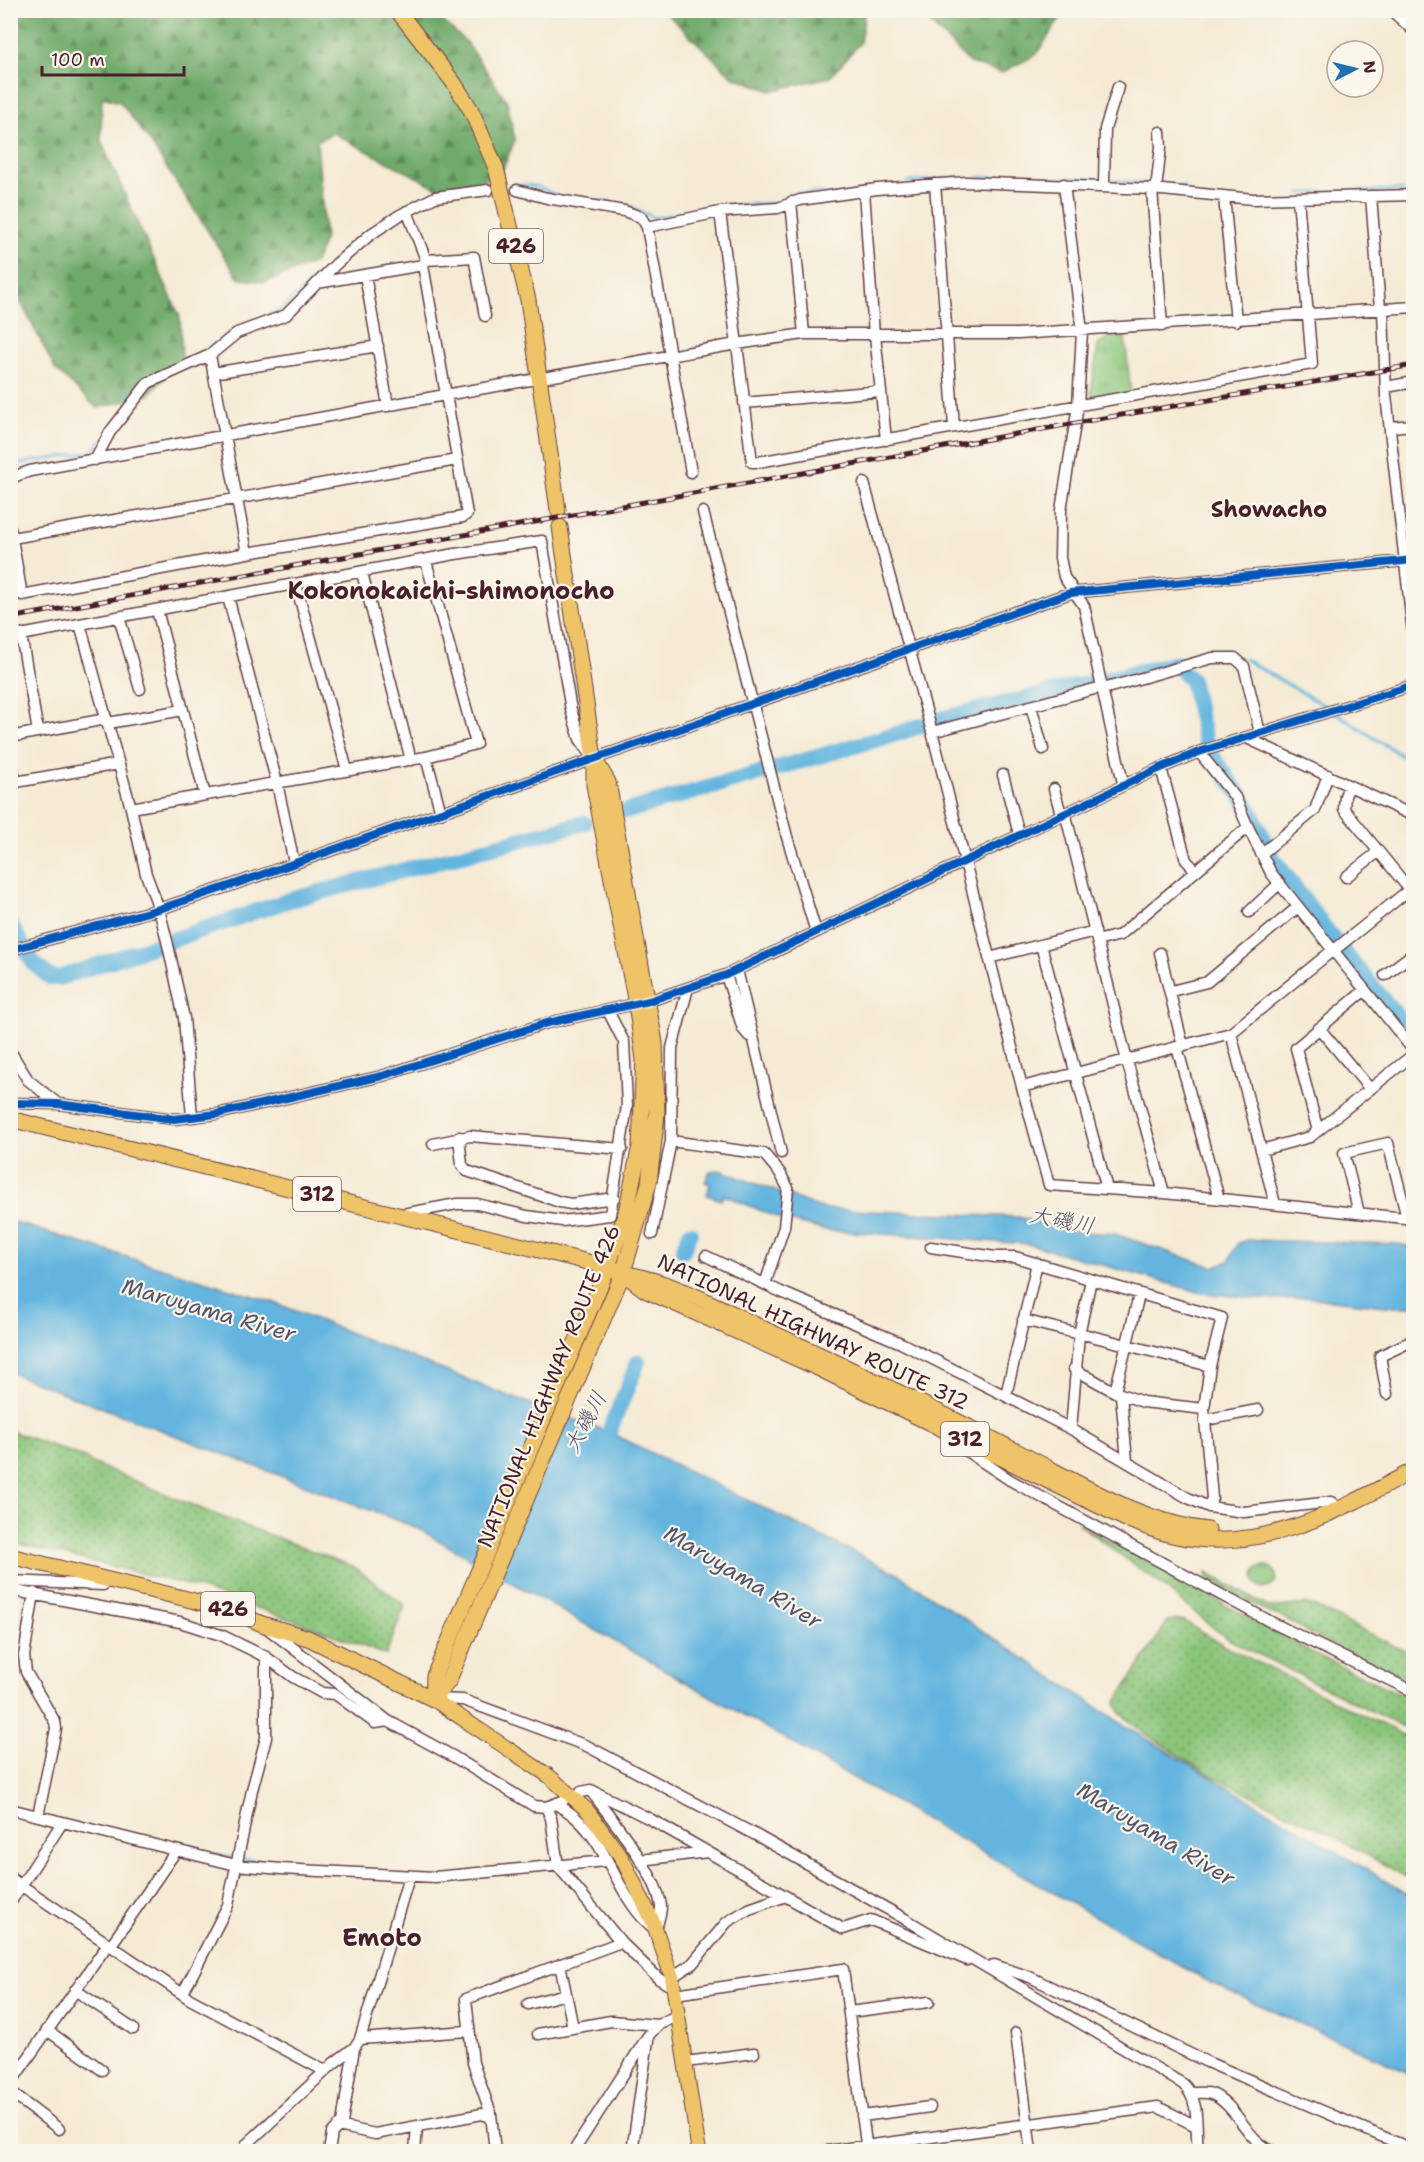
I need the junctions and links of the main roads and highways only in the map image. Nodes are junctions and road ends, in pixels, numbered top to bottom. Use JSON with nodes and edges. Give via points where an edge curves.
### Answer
{"nodes":[{"id":1,"x":397,"y":10,"type":"edge"},
{"id":2,"x":558,"y":510,"type":"dead end"},
{"id":3,"x":560,"y":527,"type":"dead end"},
{"id":4,"x":643,"y":1003,"type":"junction"},
{"id":5,"x":10,"y":1119,"type":"edge"},
{"id":6,"x":608,"y":1267,"type":"junction"},
{"id":7,"x":623,"y":1273,"type":"junction"},
{"id":8,"x":605,"y":1296,"type":"junction"},
{"id":9,"x":1412,"y":1475,"type":"edge"},
{"id":10,"x":10,"y":1556,"type":"edge"},
{"id":11,"x":433,"y":1699,"type":"junction"},
{"id":12,"x":699,"y":2151,"type":"edge"}],
"edges":[{"from":1,"to":2,"type":"highway","number":"426","via":[[471,110],[496,168],[526,289]]},
{"from":3,"to":4,"type":"highway","name":"NATIONAL HIGHWAY ROUTE 426","via":[[594,758],[608,782]]},
{"from":4,"to":6,"type":"highway","name":"NATIONAL HIGHWAY ROUTE 426","via":[[640,1146],[617,1216]]},
{"from":4,"to":7,"type":"highway","name":"NATIONAL HIGHWAY ROUTE 426","via":[[655,1043],[657,1114],[648,1221]]},
{"from":5,"to":6,"type":"highway","name":"NATIONAL HIGHWAY ROUTE 312","number":"312"},
{"from":6,"to":7,"type":"highway","name":"NATIONAL HIGHWAY ROUTE 312","number":"312"},
{"from":6,"to":8,"type":"highway","name":"NATIONAL HIGHWAY ROUTE 426"},
{"from":7,"to":8,"type":"highway","name":"NATIONAL HIGHWAY ROUTE 426"},
{"from":7,"to":9,"type":"highway","name":"NATIONAL HIGHWAY ROUTE 312","number":"312","via":[[645,1290],[850,1384],[1118,1515],[1171,1535],[1215,1539],[1283,1532]]},
{"from":8,"to":11,"type":"highway","name":"NATIONAL HIGHWAY ROUTE 426","via":[[448,1682]]},
{"from":8,"to":11,"type":"highway","name":"NATIONAL HIGHWAY ROUTE 426","via":[[434,1676]]},
{"from":10,"to":11,"type":"highway","number":"426","via":[[228,1609],[308,1638]]},
{"from":11,"to":12,"type":"main road","via":[[530,1761],[587,1810],[622,1858],[656,1930],[674,1986]]}]}
